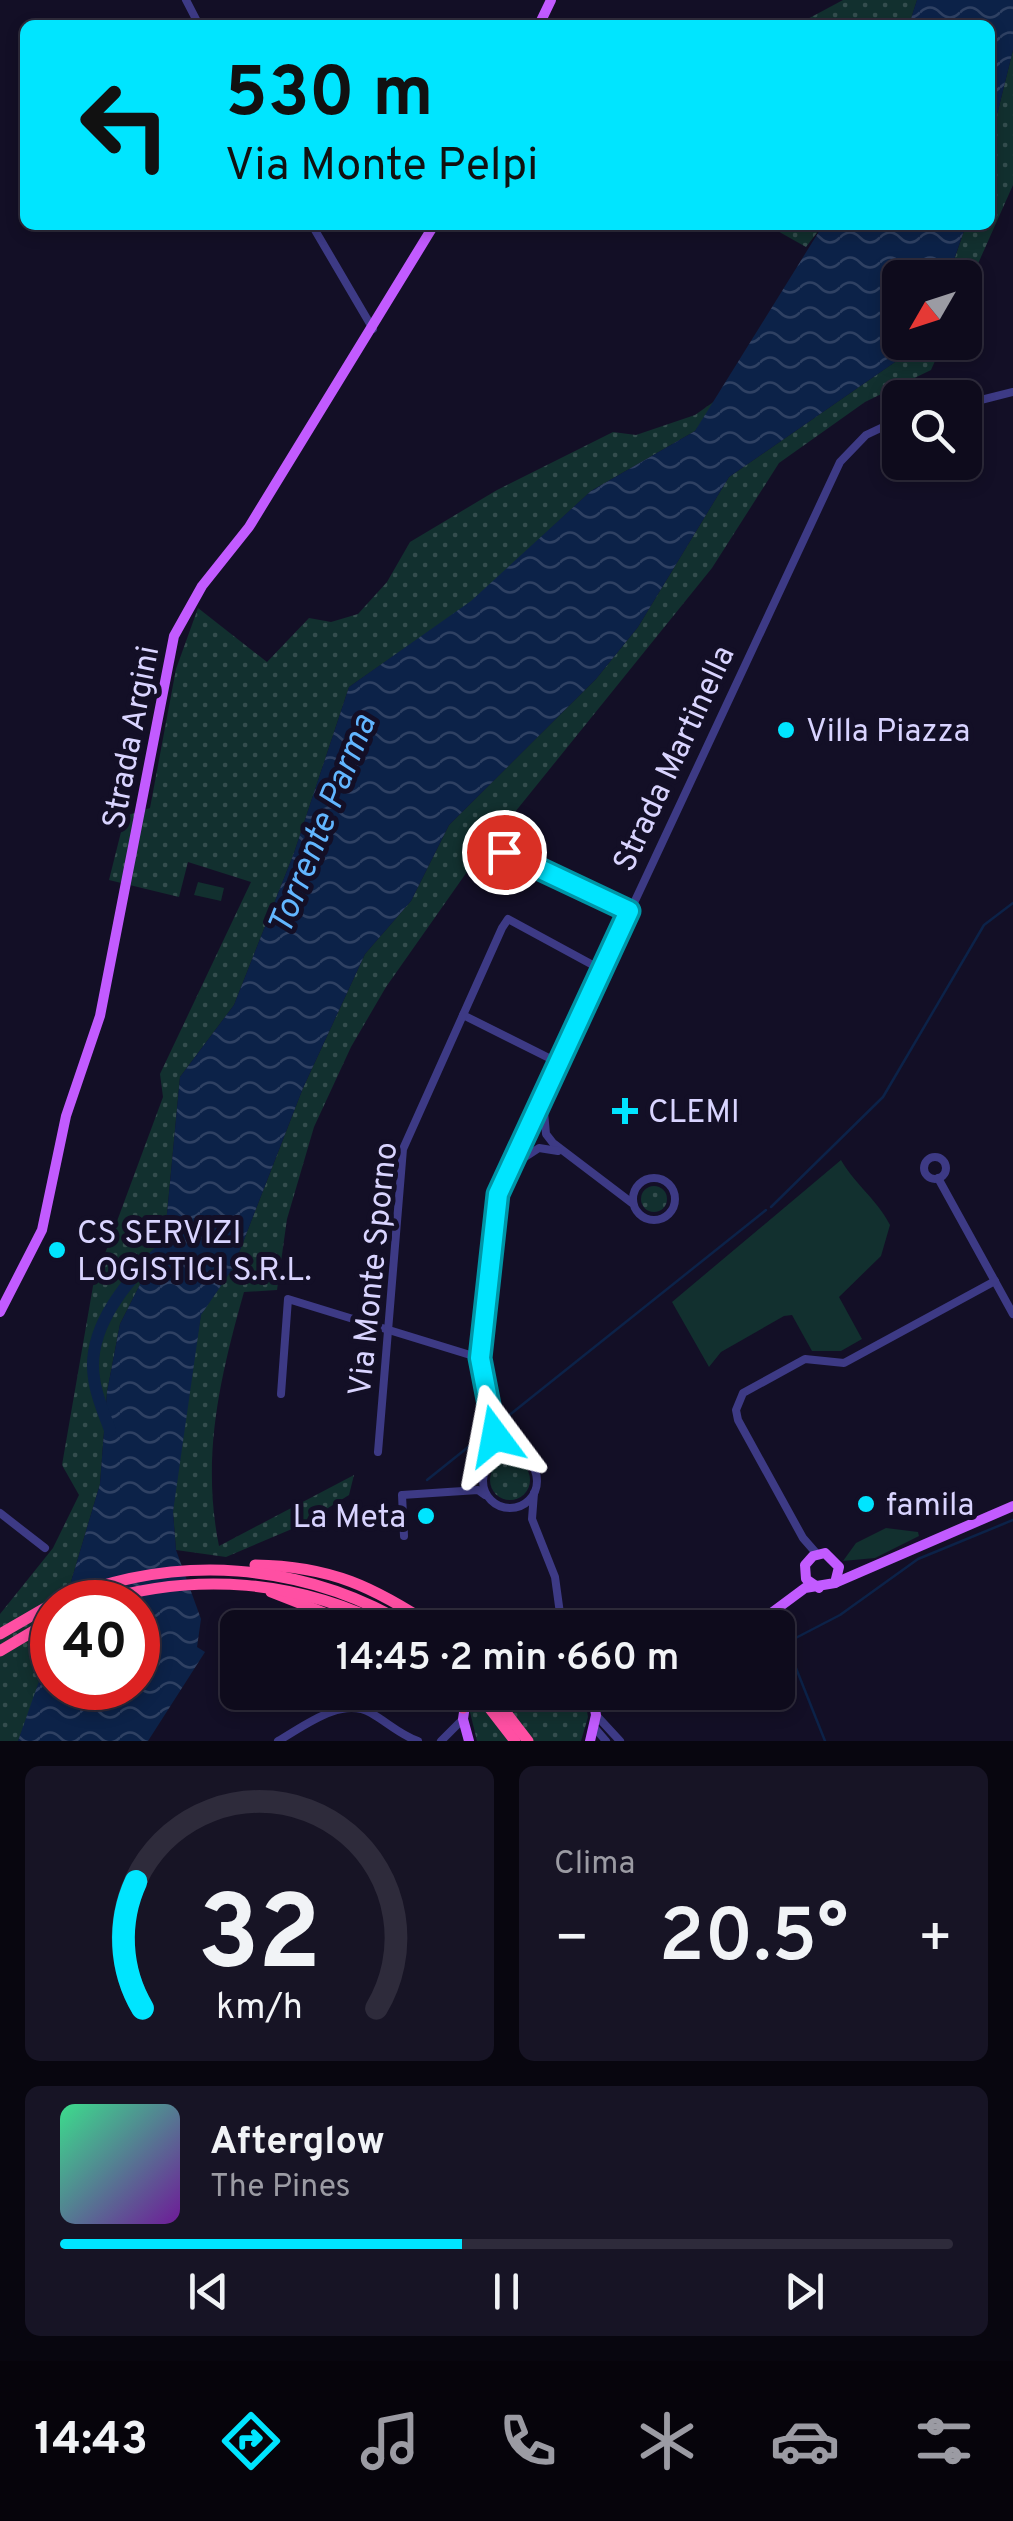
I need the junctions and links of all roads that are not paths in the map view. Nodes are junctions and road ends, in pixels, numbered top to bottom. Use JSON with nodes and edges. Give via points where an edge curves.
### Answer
{"nodes":[{"id":1,"x":315,"y":230,"type":"edge"},
{"id":2,"x":431,"y":230,"type":"edge"},
{"id":3,"x":373,"y":329,"type":"junction"},
{"id":4,"x":1013,"y":392,"type":"edge"},
{"id":5,"x":982,"y":400,"type":"edge"},
{"id":6,"x":882,"y":427,"type":"edge"},
{"id":7,"x":504,"y":852,"type":"dead end"},
{"id":8,"x":629,"y":911,"type":"junction"},
{"id":9,"x":602,"y":970,"type":"junction"},
{"id":10,"x":463,"y":1014,"type":"junction"},
{"id":11,"x":559,"y":1063,"type":"junction"},
{"id":12,"x":543,"y":1097,"type":"junction"},
{"id":13,"x":526,"y":1131,"type":"junction"},
{"id":14,"x":546,"y":1134,"type":"junction"},
{"id":15,"x":539,"y":1148,"type":"junction"},
{"id":16,"x":562,"y":1153,"type":"junction"},
{"id":17,"x":509,"y":1168,"type":"junction"},
{"id":18,"x":938,"y":1178,"type":"dead end"},
{"id":19,"x":636,"y":1187,"type":"junction"},
{"id":20,"x":618,"y":1193,"type":"junction"},
{"id":21,"x":632,"y":1203,"type":"junction"},
{"id":22,"x":995,"y":1281,"type":"junction"},
{"id":23,"x":0,"y":1312,"type":"edge"},
{"id":24,"x":1013,"y":1314,"type":"edge"},
{"id":25,"x":390,"y":1331,"type":"junction"},
{"id":26,"x":480,"y":1358,"type":"junction"},
{"id":27,"x":282,"y":1394,"type":"dead end"},
{"id":28,"x":495,"y":1436,"type":"junction"},
{"id":29,"x":378,"y":1452,"type":"dead end"},
{"id":30,"x":512,"y":1454,"type":"junction"},
{"id":31,"x":493,"y":1460,"type":"junction"},
{"id":32,"x":485,"y":1470,"type":"junction"},
{"id":33,"x":458,"y":1491,"type":"junction"},
{"id":34,"x":534,"y":1493,"type":"junction"},
{"id":35,"x":490,"y":1498,"type":"junction"},
{"id":36,"x":1013,"y":1506,"type":"edge"},
{"id":37,"x":516,"y":1507,"type":"junction"},
{"id":38,"x":0,"y":1512,"type":"edge"},
{"id":39,"x":532,"y":1519,"type":"junction"},
{"id":40,"x":404,"y":1536,"type":"dead end"},
{"id":41,"x":803,"y":1538,"type":"junction"},
{"id":42,"x":45,"y":1548,"type":"dead end"},
{"id":43,"x":817,"y":1554,"type":"junction"},
{"id":44,"x":878,"y":1565,"type":"junction"},
{"id":45,"x":805,"y":1566,"type":"junction"},
{"id":46,"x":212,"y":1568,"type":"junction"},
{"id":47,"x":840,"y":1571,"type":"junction"},
{"id":48,"x":120,"y":1580,"type":"edge"},
{"id":49,"x":835,"y":1583,"type":"junction"},
{"id":50,"x":201,"y":1584,"type":"junction"},
{"id":51,"x":160,"y":1588,"type":"edge"},
{"id":52,"x":818,"y":1588,"type":"junction"},
{"id":53,"x":778,"y":1606,"type":"junction"},
{"id":54,"x":316,"y":1610,"type":"edge"},
{"id":55,"x":348,"y":1610,"type":"edge"},
{"id":56,"x":375,"y":1610,"type":"edge"},
{"id":57,"x":408,"y":1610,"type":"edge"},
{"id":58,"x":560,"y":1610,"type":"edge"},
{"id":59,"x":773,"y":1610,"type":"edge"},
{"id":60,"x":30,"y":1617,"type":"edge"},
{"id":61,"x":30,"y":1633,"type":"edge"},
{"id":62,"x":0,"y":1634,"type":"edge"},
{"id":63,"x":3,"y":1649,"type":"edge"},
{"id":64,"x":462,"y":1710,"type":"edge"},
{"id":65,"x":464,"y":1710,"type":"edge"},
{"id":66,"x":491,"y":1710,"type":"edge"},
{"id":67,"x":504,"y":1710,"type":"edge"},
{"id":68,"x":594,"y":1710,"type":"edge"},
{"id":69,"x":600,"y":1710,"type":"edge"},
{"id":70,"x":464,"y":1714,"type":"junction"},
{"id":71,"x":595,"y":1717,"type":"junction"},
{"id":72,"x":452,"y":1735,"type":"junction"},
{"id":73,"x":469,"y":1740,"type":"edge"},
{"id":74,"x":278,"y":1741,"type":"edge"},
{"id":75,"x":418,"y":1741,"type":"edge"},
{"id":76,"x":441,"y":1741,"type":"edge"},
{"id":77,"x":515,"y":1741,"type":"edge"},
{"id":78,"x":528,"y":1741,"type":"edge"},
{"id":79,"x":590,"y":1741,"type":"edge"},
{"id":80,"x":606,"y":1741,"type":"edge"},
{"id":81,"x":620,"y":1741,"type":"edge"}],
"edges":[{"from":1,"to":3,"type":"street"},
{"from":2,"to":3,"type":"main road","name":"Strada Argini"},
{"from":3,"to":23,"type":"main road","name":"Strada Argini","via":[[174,636],[100,1016],[66,1116],[41,1234]]},
{"from":4,"to":5,"type":"street"},
{"from":6,"to":8,"type":"street","name":"Strada Martinella","via":[[840,462]]},
{"from":7,"to":8,"type":"street"},
{"from":8,"to":9,"type":"street","name":"Strada Martinella"},
{"from":9,"to":10,"type":"street","name":"Via Monte Sporno","via":[[508,919]]},
{"from":9,"to":11,"type":"street","name":"Strada Martinella"},
{"from":10,"to":11,"type":"street"},
{"from":10,"to":25,"type":"street","name":"Via Monte Sporno","via":[[403,1149]]},
{"from":11,"to":12,"type":"street","name":"Strada Martinella"},
{"from":12,"to":13,"type":"street","name":"Strada Martinella"},
{"from":12,"to":14,"type":"street"},
{"from":13,"to":14,"type":"street"},
{"from":13,"to":15,"type":"street"},
{"from":13,"to":17,"type":"street","name":"Strada Martinella"},
{"from":14,"to":16,"type":"street"},
{"from":15,"to":16,"type":"street"},
{"from":15,"to":17,"type":"street"},
{"from":16,"to":20,"type":"street"},
{"from":17,"to":26,"type":"street","name":"Strada Martinella","via":[[498,1194]]},
{"from":18,"to":22,"type":"street"},
{"from":19,"to":20,"type":"street"},
{"from":19,"to":21,"type":"street"},
{"from":19,"to":21,"type":"street","via":[[661,1178],[673,1189],[675,1203],[653,1220],[640,1216]]},
{"from":20,"to":21,"type":"street"},
{"from":22,"to":24,"type":"street"},
{"from":22,"to":41,"type":"street","via":[[844,1364],[805,1359],[738,1400],[738,1420]]},
{"from":25,"to":26,"type":"street"},
{"from":25,"to":27,"type":"street","via":[[288,1300]]},
{"from":25,"to":29,"type":"street","name":"Via Monte Sporno"},
{"from":26,"to":28,"type":"street","name":"Strada Martinella"},
{"from":28,"to":30,"type":"street"},
{"from":28,"to":31,"type":"street","name":"Strada Martinella"},
{"from":30,"to":31,"type":"street"},
{"from":30,"to":34,"type":"street","via":[[534,1468]]},
{"from":31,"to":32,"type":"street"},
{"from":32,"to":33,"type":"street"},
{"from":32,"to":35,"type":"street"},
{"from":33,"to":35,"type":"street","via":[[478,1490]]},
{"from":33,"to":40,"type":"street","via":[[402,1496]]},
{"from":34,"to":37,"type":"street"},
{"from":34,"to":39,"type":"street"},
{"from":35,"to":37,"type":"street"},
{"from":36,"to":44,"type":"main road"},
{"from":37,"to":39,"type":"street"},
{"from":38,"to":42,"type":"street"},
{"from":39,"to":58,"type":"street","via":[[555,1576]]},
{"from":41,"to":43,"type":"street"},
{"from":41,"to":45,"type":"street"},
{"from":43,"to":45,"type":"main road"},
{"from":43,"to":47,"type":"main road","via":[[833,1557]]},
{"from":44,"to":47,"type":"main road"},
{"from":44,"to":49,"type":"main road"},
{"from":45,"to":52,"type":"main road"},
{"from":45,"to":53,"type":"main road"},
{"from":46,"to":48,"type":"highway"},
{"from":46,"to":56,"type":"highway","via":[[322,1585]]},
{"from":46,"to":57,"type":"highway","via":[[280,1565],[330,1573]]},
{"from":47,"to":49,"type":"main road"},
{"from":49,"to":52,"type":"main road"},
{"from":50,"to":51,"type":"highway"},
{"from":50,"to":54,"type":"highway","via":[[270,1592]]},
{"from":50,"to":55,"type":"highway","via":[[276,1586]]},
{"from":52,"to":53,"type":"main road","via":[[804,1588]]},
{"from":53,"to":59,"type":"main road"},
{"from":60,"to":62,"type":"highway"},
{"from":61,"to":63,"type":"highway"},
{"from":64,"to":70,"type":"highway"},
{"from":65,"to":70,"type":"main road"},
{"from":66,"to":77,"type":"highway"},
{"from":67,"to":78,"type":"highway"},
{"from":68,"to":71,"type":"main road"},
{"from":69,"to":71,"type":"main road"},
{"from":70,"to":72,"type":"street"},
{"from":70,"to":73,"type":"main road"},
{"from":71,"to":79,"type":"main road"},
{"from":71,"to":80,"type":"street"},
{"from":71,"to":81,"type":"street"},
{"from":72,"to":73,"type":"street"},
{"from":72,"to":76,"type":"street"},
{"from":74,"to":75,"type":"street","via":[[354,1707]]}]}
